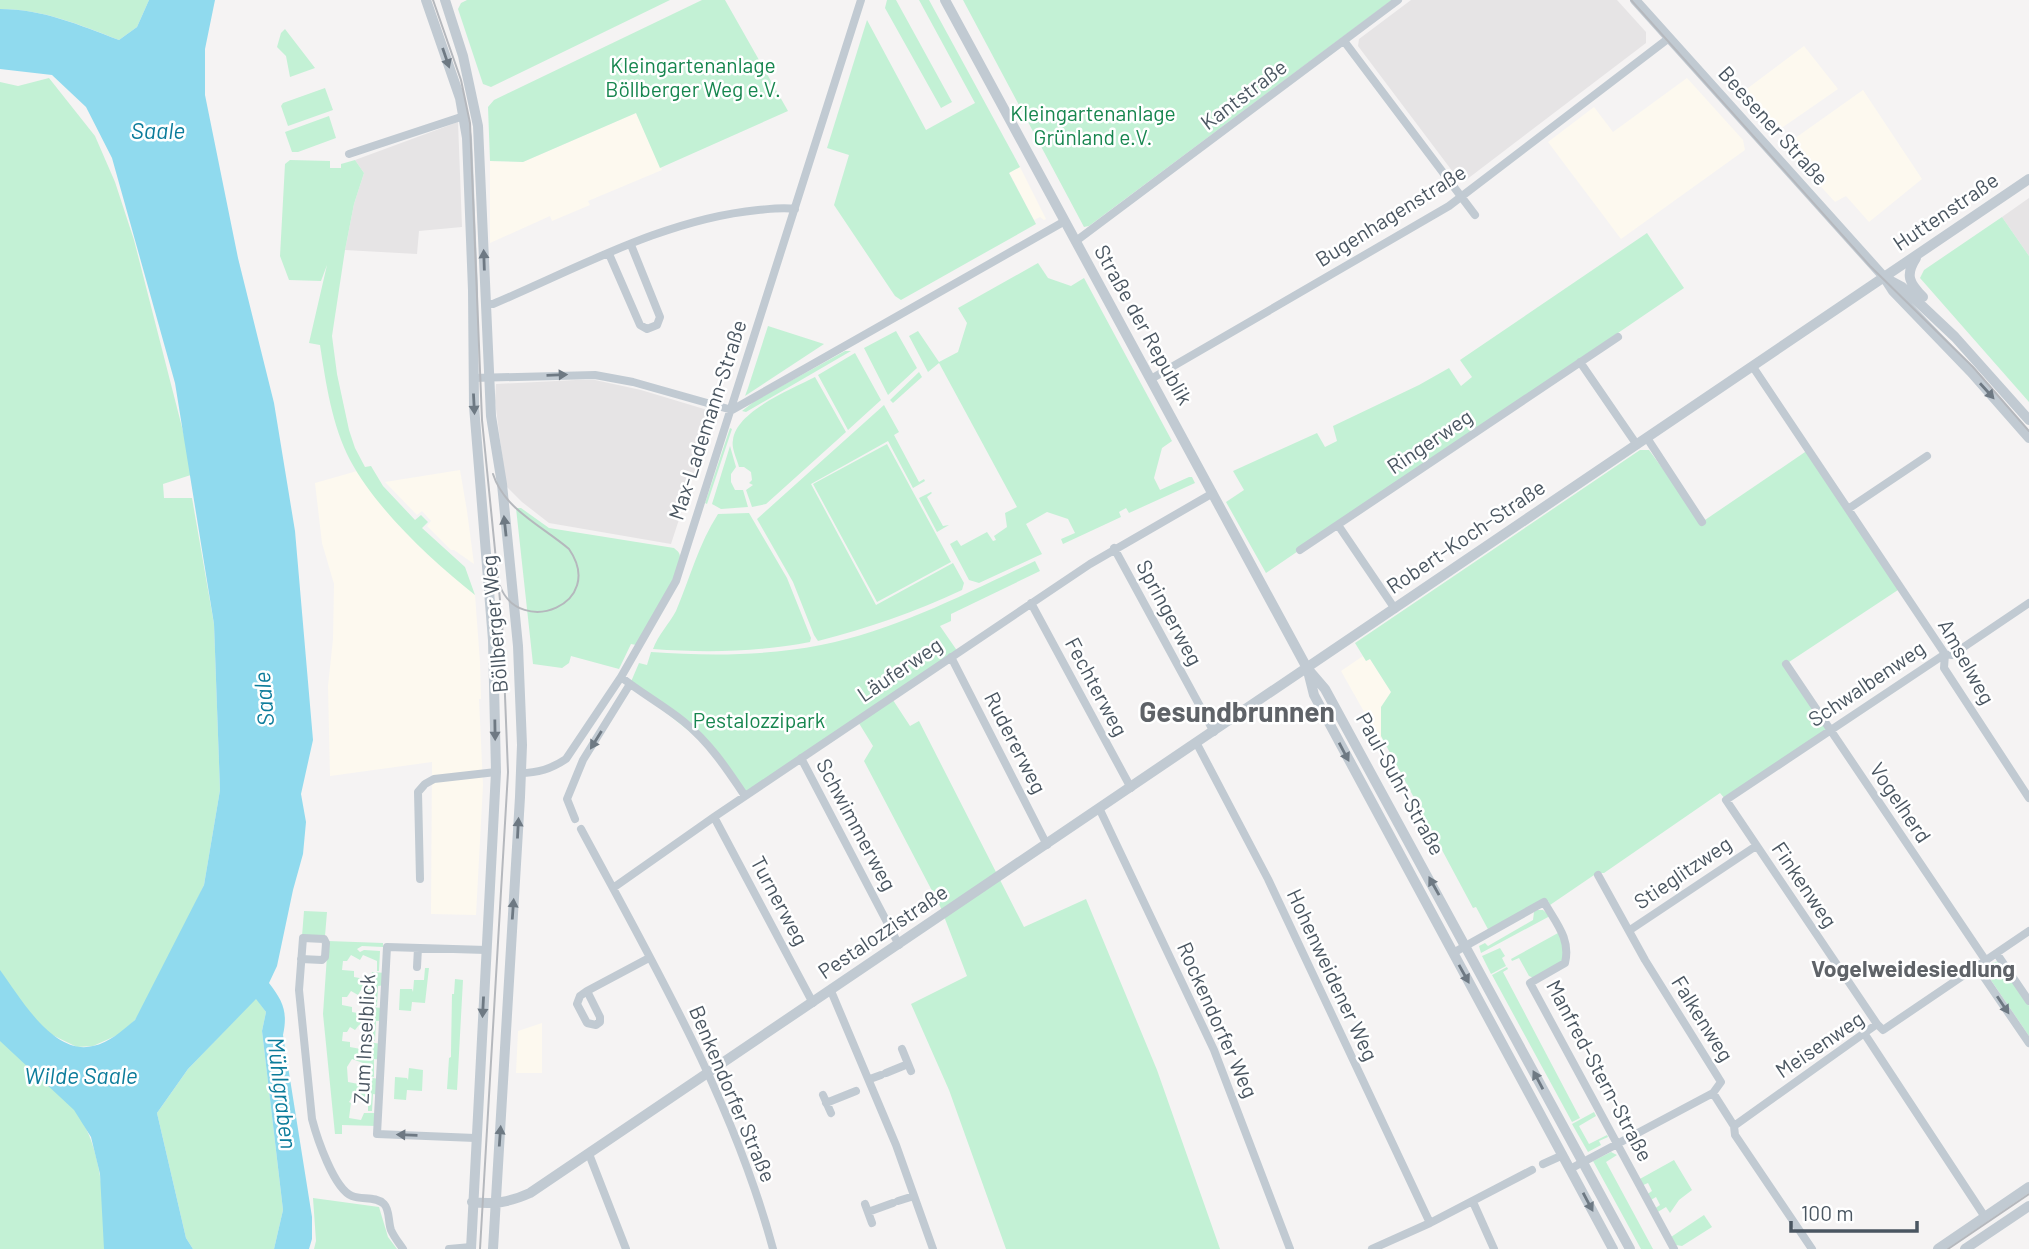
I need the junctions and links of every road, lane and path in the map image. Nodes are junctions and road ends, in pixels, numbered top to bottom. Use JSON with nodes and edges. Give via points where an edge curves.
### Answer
{"nodes":[{"id":1,"x":426,"y":0,"type":"edge"},
{"id":2,"x":445,"y":0,"type":"edge"},
{"id":3,"x":861,"y":0,"type":"edge"},
{"id":4,"x":945,"y":0,"type":"edge"},
{"id":5,"x":1398,"y":0,"type":"edge"},
{"id":6,"x":1635,"y":0,"type":"edge"},
{"id":7,"x":1669,"y":38,"type":"junction"},
{"id":8,"x":1344,"y":41,"type":"junction"},
{"id":9,"x":464,"y":116,"type":"junction"},
{"id":10,"x":349,"y":154,"type":"dead end"},
{"id":11,"x":2029,"y":179,"type":"edge"},
{"id":12,"x":1461,"y":196,"type":"junction"},
{"id":13,"x":795,"y":209,"type":"junction"},
{"id":14,"x":1475,"y":215,"type":"dead end"},
{"id":15,"x":1065,"y":221,"type":"junction"},
{"id":16,"x":1076,"y":241,"type":"junction"},
{"id":17,"x":631,"y":245,"type":"junction"},
{"id":18,"x":609,"y":254,"type":"junction"},
{"id":19,"x":1919,"y":254,"type":"junction"},
{"id":20,"x":1884,"y":277,"type":"junction"},
{"id":21,"x":486,"y":304,"type":"junction"},
{"id":22,"x":1952,"y":335,"type":"junction"},
{"id":23,"x":1618,"y":337,"type":"dead end"},
{"id":24,"x":1580,"y":362,"type":"junction"},
{"id":25,"x":1752,"y":367,"type":"junction"},
{"id":26,"x":489,"y":377,"type":"junction"},
{"id":27,"x":473,"y":378,"type":"junction"},
{"id":28,"x":1151,"y":379,"type":"junction"},
{"id":29,"x":732,"y":410,"type":"junction"},
{"id":30,"x":2029,"y":420,"type":"edge"},
{"id":31,"x":2029,"y":438,"type":"edge"},
{"id":32,"x":1642,"y":441,"type":"junction"},
{"id":33,"x":1927,"y":456,"type":"dead end"},
{"id":34,"x":1213,"y":493,"type":"junction"},
{"id":35,"x":1848,"y":509,"type":"junction"},
{"id":36,"x":1702,"y":522,"type":"dead end"},
{"id":37,"x":1338,"y":525,"type":"junction"},
{"id":38,"x":1114,"y":548,"type":"junction"},
{"id":39,"x":1300,"y":550,"type":"dead end"},
{"id":40,"x":1031,"y":603,"type":"junction"},
{"id":41,"x":2029,"y":603,"type":"edge"},
{"id":42,"x":1395,"y":609,"type":"junction"},
{"id":43,"x":1945,"y":654,"type":"junction"},
{"id":44,"x":951,"y":657,"type":"junction"},
{"id":45,"x":1786,"y":664,"type":"dead end"},
{"id":46,"x":1307,"y":668,"type":"junction"},
{"id":47,"x":621,"y":677,"type":"junction"},
{"id":48,"x":631,"y":684,"type":"junction"},
{"id":49,"x":1830,"y":730,"type":"junction"},
{"id":50,"x":1214,"y":732,"type":"junction"},
{"id":51,"x":1197,"y":744,"type":"junction"},
{"id":52,"x":801,"y":758,"type":"junction"},
{"id":53,"x":496,"y":772,"type":"junction"},
{"id":54,"x":520,"y":772,"type":"junction"},
{"id":55,"x":1131,"y":788,"type":"junction"},
{"id":56,"x":745,"y":796,"type":"junction"},
{"id":57,"x":2029,"y":798,"type":"edge"},
{"id":58,"x":1726,"y":800,"type":"joint"},
{"id":59,"x":1100,"y":810,"type":"junction"},
{"id":60,"x":714,"y":817,"type":"junction"},
{"id":61,"x":575,"y":819,"type":"dead end"},
{"id":62,"x":581,"y":828,"type":"dead end"},
{"id":63,"x":1047,"y":845,"type":"junction"},
{"id":64,"x":1756,"y":846,"type":"junction"},
{"id":65,"x":1598,"y":875,"type":"dead end"},
{"id":66,"x":420,"y":879,"type":"dead end"},
{"id":67,"x":613,"y":888,"type":"junction"},
{"id":68,"x":1630,"y":930,"type":"junction"},
{"id":69,"x":2029,"y":931,"type":"edge"},
{"id":70,"x":899,"y":945,"type":"junction"},
{"id":71,"x":1466,"y":946,"type":"junction"},
{"id":72,"x":418,"y":948,"type":"junction"},
{"id":73,"x":486,"y":950,"type":"junction"},
{"id":74,"x":1453,"y":953,"type":"junction"},
{"id":75,"x":1997,"y":954,"type":"junction"},
{"id":76,"x":649,"y":958,"type":"junction"},
{"id":77,"x":301,"y":959,"type":"dead end"},
{"id":78,"x":1986,"y":961,"type":"junction"},
{"id":79,"x":417,"y":967,"type":"dead end"},
{"id":80,"x":1977,"y":967,"type":"junction"},
{"id":81,"x":587,"y":991,"type":"dead end"},
{"id":82,"x":831,"y":991,"type":"junction"},
{"id":83,"x":2029,"y":1001,"type":"edge"},
{"id":84,"x":813,"y":1003,"type":"junction"},
{"id":85,"x":1877,"y":1024,"type":"junction"},
{"id":86,"x":1864,"y":1033,"type":"junction"},
{"id":87,"x":2029,"y":1043,"type":"edge"},
{"id":88,"x":902,"y":1049,"type":"dead end"},
{"id":89,"x":708,"y":1074,"type":"junction"},
{"id":90,"x":871,"y":1082,"type":"junction"},
{"id":91,"x":1713,"y":1093,"type":"junction"},
{"id":92,"x":831,"y":1113,"type":"dead end"},
{"id":93,"x":1734,"y":1126,"type":"junction"},
{"id":94,"x":475,"y":1138,"type":"junction"},
{"id":95,"x":1618,"y":1145,"type":"junction"},
{"id":96,"x":589,"y":1154,"type":"junction"},
{"id":97,"x":1563,"y":1155,"type":"junction"},
{"id":98,"x":1583,"y":1163,"type":"junction"},
{"id":99,"x":1543,"y":1164,"type":"dead end"},
{"id":100,"x":1570,"y":1169,"type":"junction"},
{"id":101,"x":1532,"y":1170,"type":"dead end"},
{"id":102,"x":2029,"y":1187,"type":"edge"},
{"id":103,"x":914,"y":1196,"type":"junction"},
{"id":104,"x":472,"y":1202,"type":"junction"},
{"id":105,"x":1473,"y":1202,"type":"junction"},
{"id":106,"x":495,"y":1204,"type":"junction"},
{"id":107,"x":2029,"y":1206,"type":"edge"},
{"id":108,"x":1985,"y":1217,"type":"junction"},
{"id":109,"x":872,"y":1223,"type":"dead end"},
{"id":110,"x":1430,"y":1223,"type":"junction"},
{"id":111,"x":1388,"y":1246,"type":"edge"},
{"id":112,"x":471,"y":1248,"type":"edge"},
{"id":113,"x":403,"y":1249,"type":"edge"},
{"id":114,"x":449,"y":1249,"type":"edge"},
{"id":115,"x":493,"y":1249,"type":"edge"},
{"id":116,"x":626,"y":1249,"type":"edge"},
{"id":117,"x":773,"y":1249,"type":"edge"},
{"id":118,"x":933,"y":1249,"type":"edge"},
{"id":119,"x":1290,"y":1249,"type":"edge"},
{"id":120,"x":1371,"y":1249,"type":"edge"},
{"id":121,"x":1494,"y":1249,"type":"edge"},
{"id":122,"x":1613,"y":1249,"type":"edge"},
{"id":123,"x":1630,"y":1249,"type":"edge"},
{"id":124,"x":1674,"y":1249,"type":"edge"},
{"id":125,"x":1812,"y":1249,"type":"edge"},
{"id":126,"x":1938,"y":1249,"type":"edge"},
{"id":127,"x":1965,"y":1249,"type":"edge"}],
"edges":[{"from":1,"to":9,"type":"street","name":"Böllberger Weg","one_way":true},
{"from":21,"to":2,"type":"street","name":"Böllberger Weg","one_way":true,"via":[[478,126],[464,56]]},
{"from":3,"to":13,"type":"street","name":"Max-Lademann-Straße"},
{"from":4,"to":15,"type":"street","name":"Straße der Republik"},
{"from":5,"to":8,"type":"street","name":"Kantstraße"},
{"from":6,"to":7,"type":"street","name":"Beesener Straße"},
{"from":7,"to":12,"type":"street","name":"Bugenhagenstraße"},
{"from":7,"to":20,"type":"street","name":"Beesener Straße"},
{"from":8,"to":12,"type":"street"},
{"from":8,"to":16,"type":"street","name":"Kantstraße"},
{"from":9,"to":10,"type":"street"},
{"from":9,"to":27,"type":"street","name":"Böllberger Weg"},
{"from":11,"to":19,"type":"street","name":"Huttenstraße"},
{"from":12,"to":14,"type":"street"},
{"from":12,"to":28,"type":"street","name":"Bugenhagenstraße"},
{"from":13,"to":17,"type":"street","via":[[717,216]]},
{"from":13,"to":29,"type":"street","name":"Max-Lademann-Straße"},
{"from":15,"to":16,"type":"street","name":"Straße der Republik"},
{"from":15,"to":29,"type":"street"},
{"from":16,"to":28,"type":"street","name":"Straße der Republik"},
{"from":17,"to":18,"type":"street"},
{"from":17,"to":18,"type":"street","via":[[660,317],[657,325],[647,329],[640,325]]},
{"from":18,"to":21,"type":"street"},
{"from":19,"to":20,"type":"street","name":"Huttenstraße"},
{"from":19,"to":22,"type":"street","via":[[1908,273],[1910,284],[1945,318]]},
{"from":20,"to":22,"type":"street","via":[[1902,287]]},
{"from":20,"to":25,"type":"street","name":"Robert-Koch-Straße"},
{"from":20,"to":31,"type":"street","one_way":true},
{"from":21,"to":26,"type":"street","name":"Böllberger Weg"},
{"from":22,"to":30,"type":"street"},
{"from":23,"to":24,"type":"street","name":"Ringerweg"},
{"from":24,"to":32,"type":"street"},
{"from":24,"to":37,"type":"street","name":"Ringerweg"},
{"from":25,"to":32,"type":"street","name":"Robert-Koch-Straße"},
{"from":25,"to":35,"type":"street","name":"Amselweg"},
{"from":26,"to":27,"type":"street"},
{"from":26,"to":29,"type":"street","one_way":true,"via":[[595,375]]},
{"from":54,"to":26,"type":"street","name":"Böllberger Weg","one_way":true,"via":[[518,646]]},
{"from":27,"to":53,"type":"street","name":"Böllberger Weg","one_way":true,"via":[[493,640]]},
{"from":28,"to":34,"type":"street","name":"Straße der Republik"},
{"from":29,"to":47,"type":"street","name":"Max-Lademann-Straße","via":[[676,581]]},
{"from":32,"to":36,"type":"street"},
{"from":32,"to":42,"type":"street","name":"Robert-Koch-Straße"},
{"from":33,"to":35,"type":"street"},
{"from":34,"to":38,"type":"street","name":"Läuferweg"},
{"from":34,"to":46,"type":"street","name":"Straße der Republik"},
{"from":35,"to":43,"type":"street","name":"Amselweg"},
{"from":37,"to":39,"type":"street","name":"Ringerweg"},
{"from":37,"to":42,"type":"street"},
{"from":38,"to":40,"type":"street","name":"Läuferweg"},
{"from":38,"to":50,"type":"street","name":"Springerweg"},
{"from":40,"to":44,"type":"street","name":"Läuferweg"},
{"from":40,"to":55,"type":"street","name":"Fechterweg"},
{"from":41,"to":43,"type":"street","name":"Schwalbenweg","via":[[1952,655]]},
{"from":42,"to":46,"type":"street","name":"Robert-Koch-Straße"},
{"from":43,"to":49,"type":"street","name":"Schwalbenweg"},
{"from":43,"to":57,"type":"street","name":"Amselweg","via":[[1944,668]]},
{"from":44,"to":52,"type":"street","name":"Läuferweg"},
{"from":44,"to":63,"type":"street","name":"Rudererweg"},
{"from":45,"to":49,"type":"street","name":"Vogelherd"},
{"from":46,"to":50,"type":"street","name":"Pestalozzistraße"},
{"from":71,"to":46,"type":"street","name":"Paul-Suhr-Straße","one_way":true,"via":[[1325,689]]},
{"from":46,"to":74,"type":"street","name":"Paul-Suhr-Straße","one_way":true,"via":[[1314,695]]},
{"from":47,"to":48,"type":"street"},
{"from":47,"to":54,"type":"street","name":"Max-Lademann-Straße","via":[[566,759],[539,772]]},
{"from":48,"to":56,"type":"street","via":[[697,733]]},
{"from":48,"to":61,"type":"street","one_way":true,"via":[[583,760],[567,799]]},
{"from":49,"to":58,"type":"street","name":"Schwalbenweg"},
{"from":49,"to":78,"type":"street","name":"Vogelherd"},
{"from":50,"to":51,"type":"street","name":"Pestalozzistraße"},
{"from":51,"to":55,"type":"street","name":"Pestalozzistraße"},
{"from":51,"to":110,"type":"street","name":"Hohenweidener Weg","via":[[1268,879]]},
{"from":52,"to":56,"type":"street","name":"Läuferweg"},
{"from":52,"to":70,"type":"street","name":"Schwimmerweg"},
{"from":53,"to":54,"type":"street","name":"Max-Lademann-Straße"},
{"from":53,"to":66,"type":"street","via":[[434,779],[418,792]]},
{"from":53,"to":73,"type":"street","name":"Böllberger Weg"},
{"from":106,"to":54,"type":"street","name":"Böllberger Weg","one_way":true},
{"from":55,"to":59,"type":"street","name":"Pestalozzistraße"},
{"from":56,"to":60,"type":"street","name":"Läuferweg"},
{"from":58,"to":64,"type":"street","name":"Finkenweg"},
{"from":59,"to":63,"type":"street","name":"Pestalozzistraße"},
{"from":59,"to":119,"type":"street","name":"Rockendorfer Weg","via":[[1214,1050]]},
{"from":60,"to":67,"type":"street","name":"Läuferweg"},
{"from":60,"to":84,"type":"street","name":"Turnerweg"},
{"from":62,"to":67,"type":"street","name":"Benkendorfer Straße"},
{"from":63,"to":70,"type":"street","name":"Pestalozzistraße"},
{"from":64,"to":68,"type":"street","name":"Stieglitzweg"},
{"from":64,"to":85,"type":"street","name":"Finkenweg"},
{"from":65,"to":68,"type":"street","name":"Falkenweg"},
{"from":67,"to":76,"type":"street","name":"Benkendorfer Straße"},
{"from":68,"to":91,"type":"street","name":"Falkenweg","via":[[1721,1082]]},
{"from":69,"to":75,"type":"street","name":"Meisenweg"},
{"from":70,"to":82,"type":"street","name":"Pestalozzistraße"},
{"from":71,"to":74,"type":"street","name":"Manfred-Stern-Straße"},
{"from":71,"to":95,"type":"street","name":"Manfred-Stern-Straße","via":[[1544,902],[1568,951],[1565,963],[1530,983]]},
{"from":98,"to":71,"type":"street","name":"Paul-Suhr-Straße","one_way":true},
{"from":72,"to":73,"type":"street","name":"Zum Inselblick"},
{"from":72,"to":79,"type":"street"},
{"from":94,"to":72,"type":"street","name":"Zum Inselblick","one_way":true,"via":[[377,1134],[387,947]]},
{"from":73,"to":94,"type":"street","name":"Böllberger Weg","one_way":true},
{"from":74,"to":97,"type":"street","name":"Paul-Suhr-Straße","one_way":true},
{"from":75,"to":78,"type":"street","name":"Meisenweg"},
{"from":75,"to":83,"type":"street"},
{"from":76,"to":81,"type":"street"},
{"from":76,"to":89,"type":"street","name":"Benkendorfer Straße"},
{"from":77,"to":113,"type":"street","via":[[299,990],[315,1130],[338,1184],[349,1195],[383,1204]]},
{"from":78,"to":80,"type":"street","name":"Meisenweg"},
{"from":80,"to":85,"type":"street","name":"Meisenweg","via":[[1884,1030]]},
{"from":80,"to":87,"type":"street","one_way":true},
{"from":82,"to":84,"type":"street","name":"Pestalozzistraße"},
{"from":82,"to":90,"type":"street"},
{"from":84,"to":89,"type":"street","name":"Pestalozzistraße"},
{"from":85,"to":86,"type":"street","name":"Meisenweg"},
{"from":86,"to":93,"type":"street","name":"Meisenweg"},
{"from":86,"to":108,"type":"street"},
{"from":88,"to":90,"type":"street","via":[[909,1068]]},
{"from":89,"to":96,"type":"street","name":"Pestalozzistraße"},
{"from":89,"to":117,"type":"street","name":"Benkendorfer Straße","via":[[754,1186]]},
{"from":90,"to":92,"type":"street","via":[[825,1099]]},
{"from":90,"to":103,"type":"street"},
{"from":91,"to":93,"type":"street","name":"Falkenweg"},
{"from":91,"to":95,"type":"street"},
{"from":93,"to":125,"type":"street","name":"Falkenweg","via":[[1735,1135]]},
{"from":94,"to":104,"type":"street","name":"Böllberger Weg"},
{"from":95,"to":98,"type":"street"},
{"from":95,"to":124,"type":"street","name":"Manfred-Stern-Straße"},
{"from":96,"to":106,"type":"street","name":"Pestalozzistraße","via":[[530,1193]]},
{"from":96,"to":116,"type":"street"},
{"from":97,"to":99,"type":"street"},
{"from":97,"to":100,"type":"street","name":"Paul-Suhr-Straße"},
{"from":98,"to":100,"type":"street"},
{"from":98,"to":123,"type":"street","name":"Paul-Suhr-Straße"},
{"from":100,"to":122,"type":"street","name":"Paul-Suhr-Straße","one_way":true},
{"from":101,"to":105,"type":"street"},
{"from":102,"to":108,"type":"street"},
{"from":103,"to":109,"type":"street","via":[[866,1208]]},
{"from":103,"to":118,"type":"street"},
{"from":104,"to":106,"type":"street","name":"Pestalozzistraße"},
{"from":104,"to":112,"type":"street","name":"Böllberger Weg"},
{"from":105,"to":110,"type":"street"},
{"from":105,"to":121,"type":"street"},
{"from":106,"to":115,"type":"street","name":"Böllberger Weg"},
{"from":107,"to":127,"type":"street"},
{"from":108,"to":126,"type":"street"},
{"from":110,"to":111,"type":"street"},
{"from":111,"to":120,"type":"street"},
{"from":112,"to":114,"type":"street"}]}
